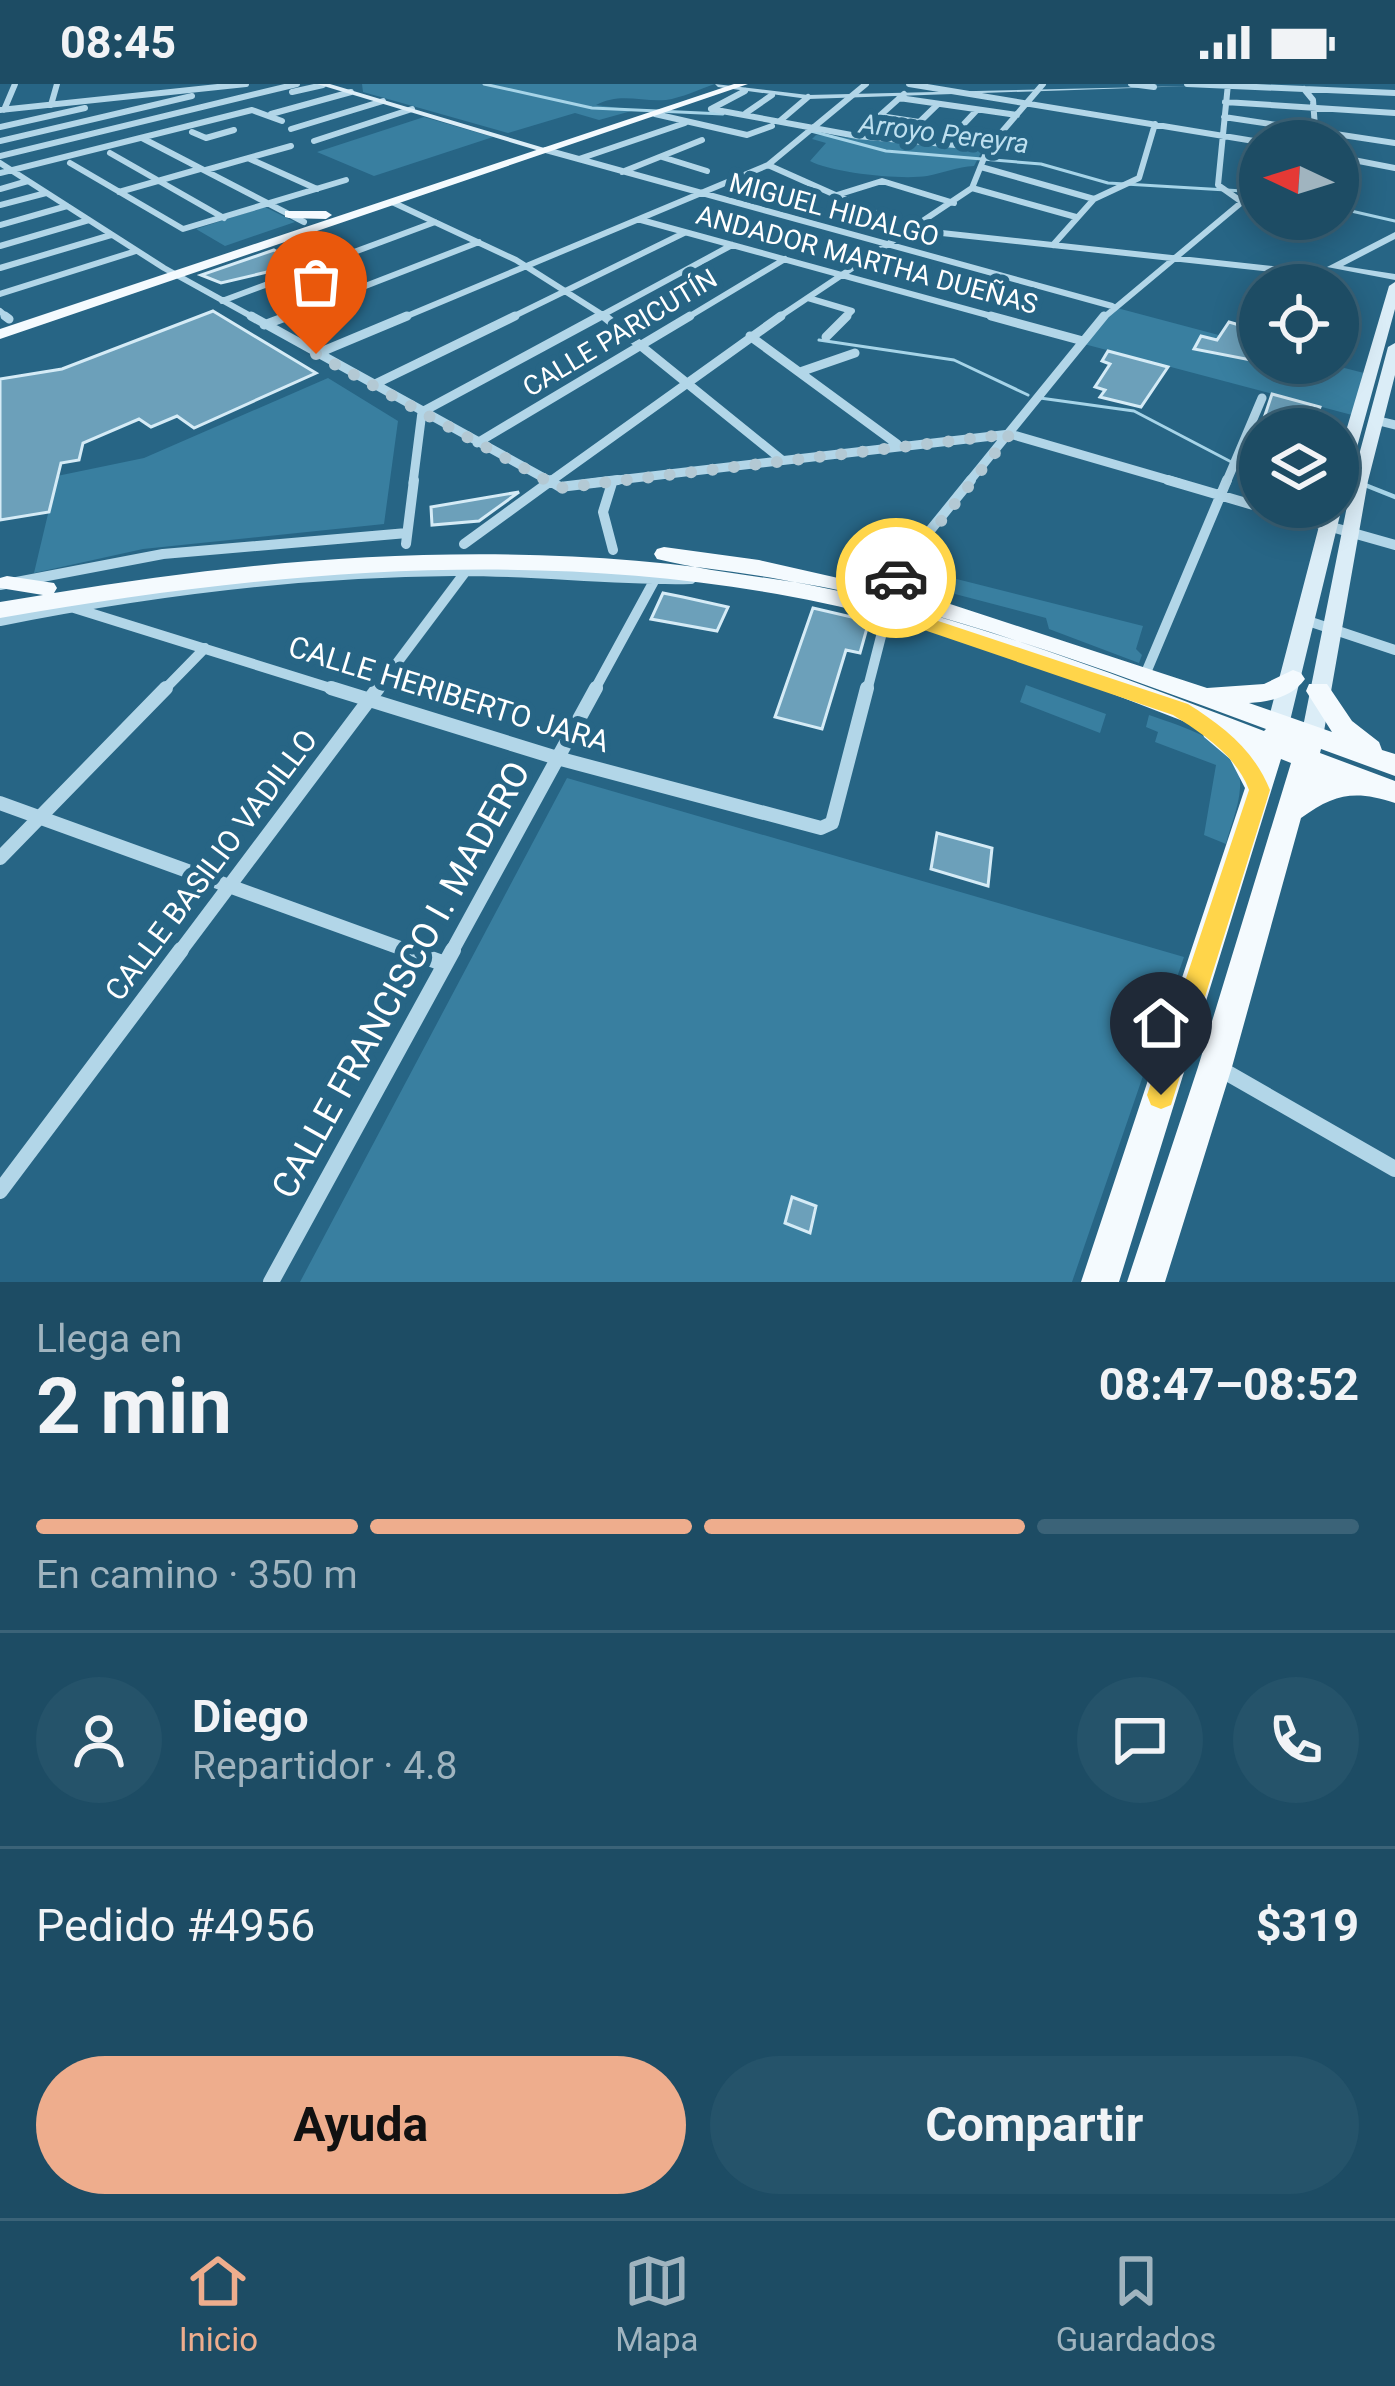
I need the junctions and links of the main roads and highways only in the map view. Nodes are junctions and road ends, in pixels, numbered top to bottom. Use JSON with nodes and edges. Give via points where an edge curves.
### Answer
{"nodes":[{"id":1,"x":322,"y":84,"type":"edge"},
{"id":2,"x":732,"y":86,"type":"edge"},
{"id":3,"x":654,"y":111,"type":"junction"},
{"id":4,"x":540,"y":148,"type":"junction"},
{"id":5,"x":396,"y":197,"type":"junction"},
{"id":6,"x":289,"y":214,"type":"road end"},
{"id":7,"x":326,"y":215,"type":"junction"},
{"id":8,"x":169,"y":272,"type":"junction"},
{"id":9,"x":1395,"y":282,"type":"edge"},
{"id":10,"x":3,"y":317,"type":"edge"},
{"id":11,"x":0,"y":334,"type":"edge"},
{"id":12,"x":1395,"y":347,"type":"edge"},
{"id":13,"x":1384,"y":377,"type":"edge"},
{"id":14,"x":1359,"y":451,"type":"edge"},
{"id":15,"x":1359,"y":458,"type":"edge"},
{"id":16,"x":1328,"y":528,"type":"edge"},
{"id":17,"x":1350,"y":528,"type":"edge"},
{"id":18,"x":2,"y":588,"type":"edge"},
{"id":19,"x":56,"y":598,"type":"junction"},
{"id":20,"x":891,"y":603,"type":"junction"},
{"id":21,"x":0,"y":610,"type":"edge"},
{"id":22,"x":1292,"y":679,"type":"junction"},
{"id":23,"x":1318,"y":691,"type":"junction"},
{"id":24,"x":1182,"y":700,"type":"junction"},
{"id":25,"x":1275,"y":735,"type":"junction"},
{"id":26,"x":1309,"y":747,"type":"junction"},
{"id":27,"x":1390,"y":777,"type":"edge"},
{"id":28,"x":1259,"y":790,"type":"junction"},
{"id":29,"x":1293,"y":809,"type":"junction"},
{"id":30,"x":1132,"y":1184,"type":"junction"},
{"id":31,"x":1168,"y":1209,"type":"junction"},
{"id":32,"x":1100,"y":1282,"type":"edge"},
{"id":33,"x":1146,"y":1282,"type":"edge"}],
"edges":[{"from":1,"to":4,"type":"main road"},
{"from":2,"to":3,"type":"main road"},
{"from":2,"to":3,"type":"main road"},
{"from":3,"to":4,"type":"main road"},
{"from":3,"to":4,"type":"main road"},
{"from":4,"to":5,"type":"main road"},
{"from":5,"to":7,"type":"main road"},
{"from":5,"to":8,"type":"main road"},
{"from":6,"to":7,"type":"main road"},
{"from":7,"to":8,"type":"main road"},
{"from":8,"to":10,"type":"main road"},
{"from":8,"to":11,"type":"main road"},
{"from":9,"to":13,"type":"main road"},
{"from":12,"to":13,"type":"main road"},
{"from":13,"to":14,"type":"main road"},
{"from":13,"to":15,"type":"main road"},
{"from":16,"to":22,"type":"main road"},
{"from":17,"to":23,"type":"main road"},
{"from":18,"to":19,"type":"main road"},
{"from":19,"to":20,"type":"main road","via":[[218,575],[513,558],[630,565]]},
{"from":19,"to":20,"type":"main road","via":[[200,562],[406,539],[707,559]]},
{"from":19,"to":21,"type":"main road"},
{"from":20,"to":24,"type":"main road"},
{"from":20,"to":24,"type":"main road","via":[[1020,629],[1145,675]]},
{"from":22,"to":24,"type":"main road","via":[[1256,695]]},
{"from":22,"to":25,"type":"main road"},
{"from":23,"to":26,"type":"main road"},
{"from":23,"to":27,"type":"main road"},
{"from":24,"to":25,"type":"main road"},
{"from":24,"to":28,"type":"main road","via":[[1239,752]]},
{"from":25,"to":26,"type":"main road"},
{"from":25,"to":28,"type":"main road"},
{"from":26,"to":27,"type":"main road"},
{"from":26,"to":29,"type":"main road"},
{"from":27,"to":29,"type":"main road","via":[[1318,789]]},
{"from":28,"to":30,"type":"main road"},
{"from":29,"to":31,"type":"main road"},
{"from":30,"to":31,"type":"main road"},
{"from":30,"to":32,"type":"main road"},
{"from":31,"to":33,"type":"main road"}]}
